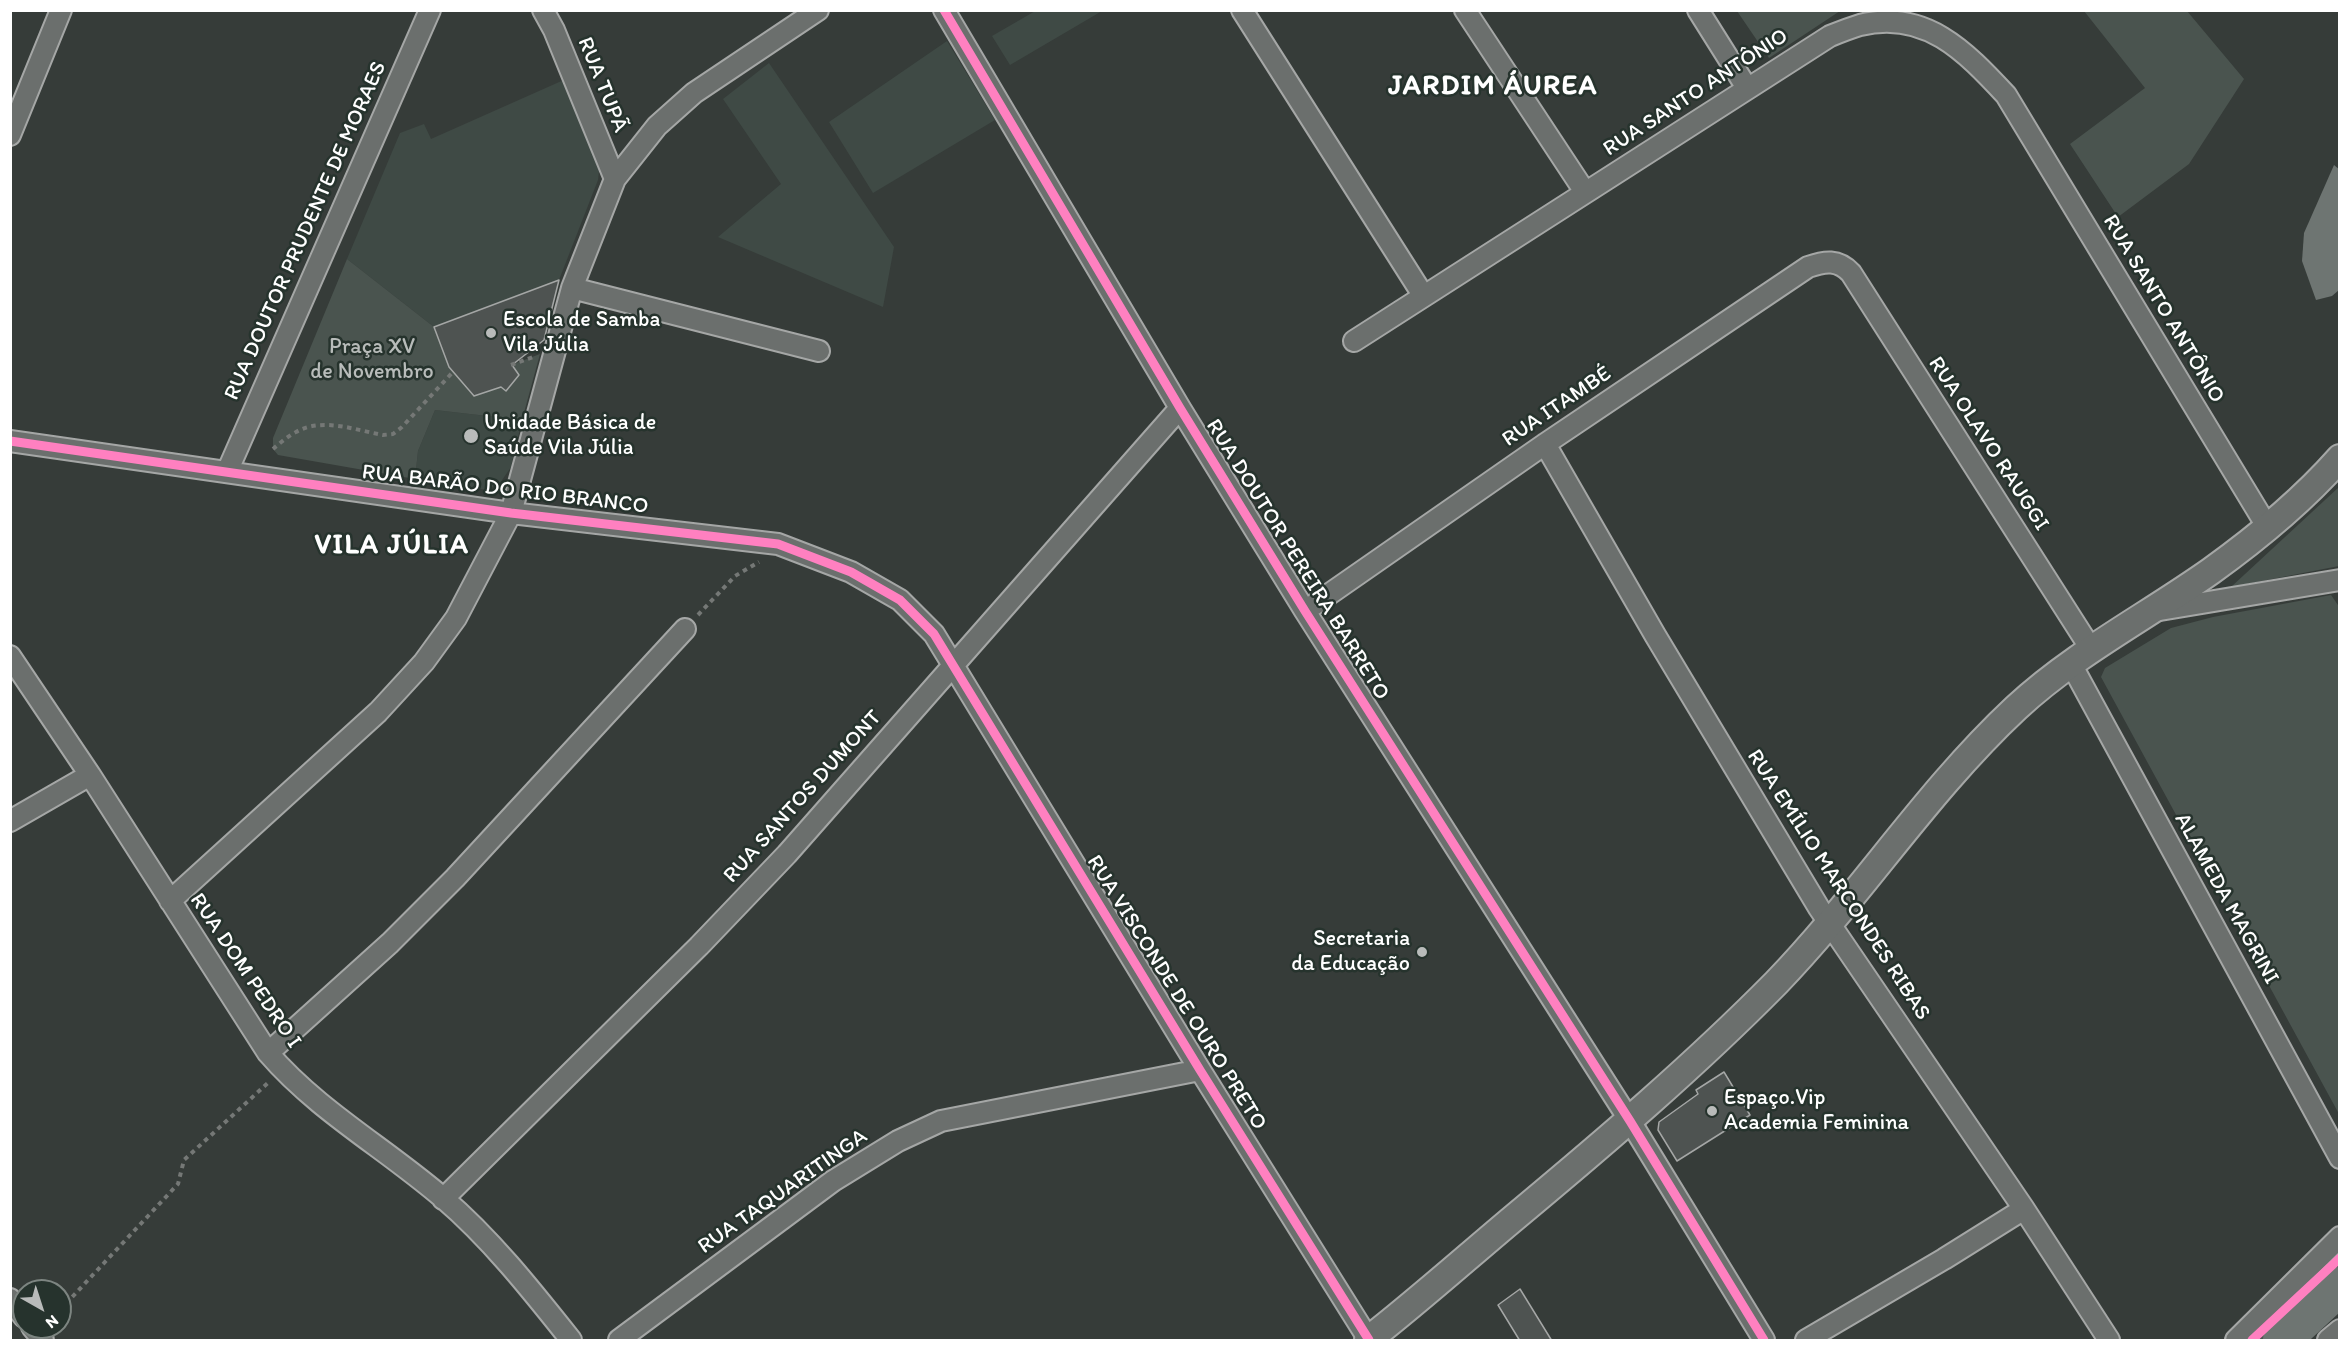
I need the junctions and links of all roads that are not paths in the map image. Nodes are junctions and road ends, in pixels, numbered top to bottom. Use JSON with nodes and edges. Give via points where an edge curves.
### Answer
{"nodes":[{"id":1,"x":61,"y":10,"type":"edge"},
{"id":2,"x":430,"y":10,"type":"edge"},
{"id":3,"x":543,"y":10,"type":"edge"},
{"id":4,"x":818,"y":10,"type":"edge"},
{"id":5,"x":944,"y":10,"type":"edge"},
{"id":6,"x":1242,"y":10,"type":"edge"},
{"id":7,"x":1465,"y":10,"type":"edge"},
{"id":8,"x":1698,"y":10,"type":"edge"},
{"id":9,"x":1747,"y":88,"type":"junction"},
{"id":10,"x":10,"y":135,"type":"edge"},
{"id":11,"x":615,"y":179,"type":"junction"},
{"id":12,"x":1585,"y":192,"type":"junction"},
{"id":13,"x":1844,"y":266,"type":"joint"},
{"id":14,"x":572,"y":288,"type":"junction"},
{"id":15,"x":1423,"y":295,"type":"junction"},
{"id":16,"x":1354,"y":341,"type":"dead end"},
{"id":17,"x":819,"y":351,"type":"dead end"},
{"id":18,"x":1180,"y":408,"type":"junction"},
{"id":19,"x":10,"y":441,"type":"edge"},
{"id":20,"x":1545,"y":444,"type":"junction"},
{"id":21,"x":2340,"y":458,"type":"edge"},
{"id":22,"x":227,"y":472,"type":"junction"},
{"id":23,"x":511,"y":513,"type":"junction"},
{"id":24,"x":2268,"y":528,"type":"junction"},
{"id":25,"x":2340,"y":580,"type":"edge"},
{"id":26,"x":2190,"y":596,"type":"junction"},
{"id":27,"x":1305,"y":611,"type":"junction"},
{"id":28,"x":685,"y":629,"type":"road end"},
{"id":29,"x":10,"y":656,"type":"edge"},
{"id":30,"x":2081,"y":657,"type":"junction"},
{"id":31,"x":952,"y":665,"type":"junction"},
{"id":32,"x":90,"y":775,"type":"junction"},
{"id":33,"x":10,"y":821,"type":"edge"},
{"id":34,"x":170,"y":901,"type":"junction"},
{"id":35,"x":1830,"y":923,"type":"junction"},
{"id":36,"x":268,"y":1053,"type":"junction"},
{"id":37,"x":1200,"y":1070,"type":"junction"},
{"id":38,"x":1630,"y":1121,"type":"junction"},
{"id":39,"x":2340,"y":1158,"type":"edge"},
{"id":40,"x":443,"y":1198,"type":"junction"},
{"id":41,"x":2024,"y":1209,"type":"junction"},
{"id":42,"x":2340,"y":1237,"type":"edge"},
{"id":43,"x":2340,"y":1330,"type":"edge"},
{"id":44,"x":1368,"y":1340,"type":"edge"},
{"id":45,"x":571,"y":1341,"type":"edge"},
{"id":46,"x":619,"y":1341,"type":"edge"},
{"id":47,"x":1764,"y":1341,"type":"edge"},
{"id":48,"x":1806,"y":1341,"type":"edge"},
{"id":49,"x":2109,"y":1341,"type":"edge"},
{"id":50,"x":2236,"y":1341,"type":"edge"},
{"id":51,"x":2328,"y":1341,"type":"edge"}],
"edges":[{"from":1,"to":10,"type":"street"},
{"from":2,"to":22,"type":"street","name":"RUA DOUTOR PRUDENTE DE MORAES"},
{"from":3,"to":11,"type":"street","name":"RUA TUPÃ"},
{"from":4,"to":11,"type":"street","via":[[694,93],[657,126]]},
{"from":5,"to":18,"type":"street","name":"RUA DOUTOR PEREIRA BARRETO"},
{"from":6,"to":15,"type":"street"},
{"from":7,"to":12,"type":"street"},
{"from":8,"to":9,"type":"street"},
{"from":9,"to":12,"type":"street","name":"RUA SANTO ANTÔNIO"},
{"from":9,"to":24,"type":"street","name":"RUA SANTO ANTÔNIO","via":[[1830,36],[1862,25],[1902,21],[1935,32],[1971,58],[2006,95]]},
{"from":11,"to":14,"type":"street"},
{"from":12,"to":15,"type":"street","name":"RUA SANTO ANTÔNIO"},
{"from":13,"to":20,"type":"street","name":"RUA ITAMBÉ","via":[[1822,262],[1808,267]]},
{"from":13,"to":30,"type":"street","name":"RUA OLAVO RAUGGI"},
{"from":14,"to":17,"type":"street"},
{"from":14,"to":23,"type":"street"},
{"from":15,"to":16,"type":"street","name":"RUA SANTO ANTÔNIO"},
{"from":18,"to":27,"type":"street","name":"RUA DOUTOR PEREIRA BARRETO"},
{"from":18,"to":31,"type":"street","name":"RUA SANTOS DUMONT"},
{"from":19,"to":22,"type":"street","name":"RUA BARÃO DO RIO BRANCO"},
{"from":20,"to":27,"type":"street","name":"RUA ITAMBÉ"},
{"from":20,"to":35,"type":"street","name":"RUA EMÍLIO MARCONDES RIBAS","via":[[1655,635]]},
{"from":21,"to":24,"type":"main road"},
{"from":22,"to":23,"type":"street","name":"RUA BARÃO DO RIO BRANCO"},
{"from":23,"to":31,"type":"street","name":"RUA BARÃO DO RIO BRANCO","via":[[778,544],[851,572],[900,600],[934,633]]},
{"from":23,"to":34,"type":"street","via":[[456,618],[424,662],[378,712]]},
{"from":24,"to":26,"type":"main road"},
{"from":25,"to":26,"type":"street"},
{"from":26,"to":30,"type":"main road","via":[[2149,612]]},
{"from":27,"to":38,"type":"street","name":"RUA DOUTOR PEREIRA BARRETO"},
{"from":28,"to":36,"type":"street","via":[[455,878],[390,943]]},
{"from":29,"to":32,"type":"street","name":"RUA DOM PEDRO I"},
{"from":30,"to":35,"type":"main road","via":[[2020,704],[1983,739],[1932,795]]},
{"from":30,"to":39,"type":"street","name":"ALAMEDA MAGRINI"},
{"from":31,"to":37,"type":"street","name":"RUA VISCONDE DE OURO PRETO"},
{"from":31,"to":40,"type":"street","name":"RUA SANTOS DUMONT","via":[[787,854]]},
{"from":32,"to":33,"type":"street"},
{"from":32,"to":34,"type":"street","name":"RUA DOM PEDRO I"},
{"from":34,"to":36,"type":"street","name":"RUA DOM PEDRO I"},
{"from":35,"to":38,"type":"main road","via":[[1776,982]]},
{"from":35,"to":41,"type":"street","name":"RUA EMÍLIO MARCONDES RIBAS"},
{"from":36,"to":40,"type":"street","name":"RUA DOM PEDRO I","via":[[314,1099]]},
{"from":37,"to":44,"type":"street","name":"RUA VISCONDE DE OURO PRETO"},
{"from":37,"to":46,"type":"street","name":"RUA TAQUARITINGA","via":[[941,1121],[898,1141],[833,1181]]},
{"from":38,"to":44,"type":"main road"},
{"from":38,"to":47,"type":"street","name":"RUA DOUTOR PEREIRA BARRETO"},
{"from":40,"to":45,"type":"street","name":"RUA DOM PEDRO I","via":[[496,1252]]},
{"from":41,"to":48,"type":"street"},
{"from":41,"to":49,"type":"street","name":"RUA EMÍLIO MARCONDES RIBAS"},
{"from":42,"to":50,"type":"street"},
{"from":43,"to":51,"type":"street"}]}
